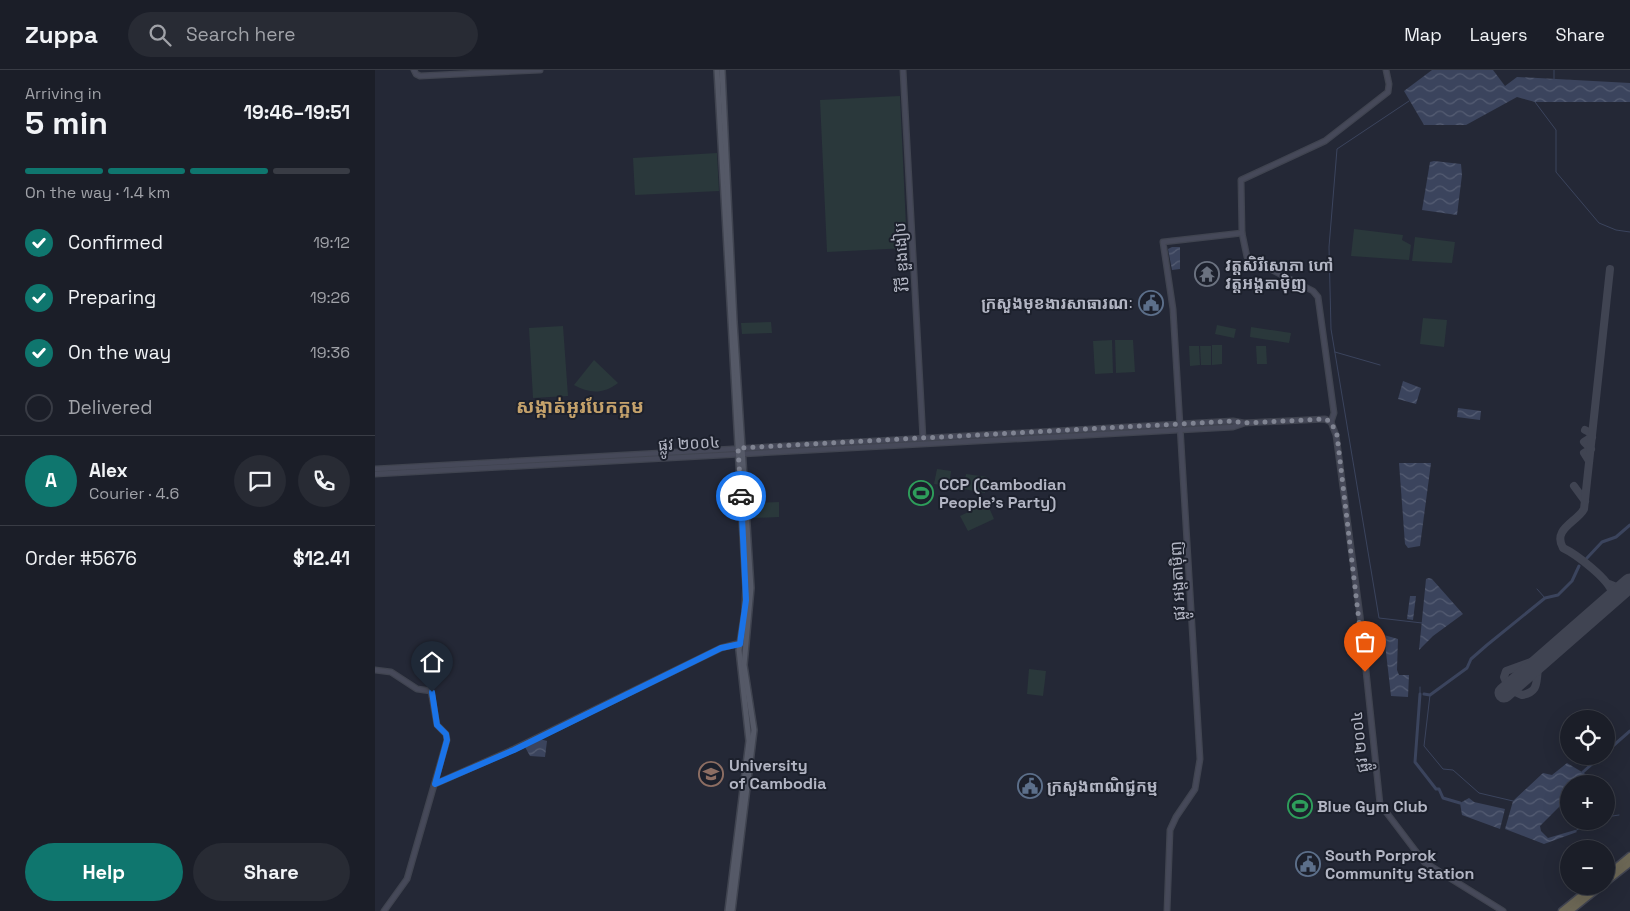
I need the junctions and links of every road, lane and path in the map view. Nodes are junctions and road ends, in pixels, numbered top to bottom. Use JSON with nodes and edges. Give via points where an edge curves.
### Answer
{"nodes":[{"id":1,"x":414,"y":70,"type":"edge"},
{"id":2,"x":540,"y":70,"type":"edge"},
{"id":3,"x":717,"y":70,"type":"edge"},
{"id":4,"x":722,"y":70,"type":"edge"},
{"id":5,"x":903,"y":70,"type":"edge"},
{"id":6,"x":1386,"y":70,"type":"edge"},
{"id":7,"x":1242,"y":233,"type":"junction"},
{"id":8,"x":1331,"y":422,"type":"junction"},
{"id":9,"x":1180,"y":427,"type":"junction"},
{"id":10,"x":923,"y":440,"type":"junction"},
{"id":11,"x":741,"y":450,"type":"junction"},
{"id":12,"x":520,"y":463,"type":"junction"},
{"id":13,"x":375,"y":469,"type":"edge"},
{"id":14,"x":375,"y":474,"type":"edge"},
{"id":15,"x":742,"y":644,"type":"junction"},
{"id":16,"x":375,"y":670,"type":"edge"},
{"id":17,"x":435,"y":784,"type":"junction"},
{"id":18,"x":1630,"y":856,"type":"edge"},
{"id":19,"x":1630,"y":863,"type":"edge"},
{"id":20,"x":1615,"y":868,"type":"edge"},
{"id":21,"x":1615,"y":875,"type":"edge"},
{"id":22,"x":1582,"y":895,"type":"edge"},
{"id":23,"x":1590,"y":895,"type":"edge"},
{"id":24,"x":384,"y":911,"type":"edge"},
{"id":25,"x":728,"y":911,"type":"edge"},
{"id":26,"x":733,"y":911,"type":"edge"},
{"id":27,"x":1167,"y":911,"type":"edge"},
{"id":28,"x":1503,"y":911,"type":"edge"},
{"id":29,"x":1562,"y":911,"type":"edge"},
{"id":30,"x":1570,"y":911,"type":"edge"}],
"edges":[{"from":1,"to":2,"type":"street","via":[[421,76]]},
{"from":3,"to":11,"type":"main road"},
{"from":4,"to":11,"type":"main road"},
{"from":5,"to":10,"type":"street","name":"វិថី ឌួងងៀប"},
{"from":6,"to":7,"type":"street","via":[[1387,92],[1325,141],[1241,180]]},
{"from":7,"to":8,"type":"street","via":[[1247,257],[1319,297],[1334,413]]},
{"from":7,"to":9,"type":"street","name":"ផ្លូវ អង្តតាម៉ិញ","via":[[1163,242],[1173,310]]},
{"from":8,"to":9,"type":"street","name":"ផ្លូវ ២០០៤","via":[[1317,419],[1233,421]]},
{"from":8,"to":28,"type":"street","name":"ផ្លូវ ២០០៤","via":[[1337,435],[1380,804],[1425,862]]},
{"from":9,"to":10,"type":"street","name":"ផ្លូវ ២០០៤"},
{"from":9,"to":27,"type":"street","name":"ផ្លូវ អង្តតាម៉ិញ","via":[[1200,759],[1195,789],[1171,830]]},
{"from":10,"to":11,"type":"street","name":"ផ្លូវ ២០០៤"},
{"from":11,"to":12,"type":"street","name":"ផ្លូវ ២០០៤"},
{"from":11,"to":15,"type":"main road","via":[[751,601]]},
{"from":12,"to":13,"type":"street","name":"ផ្លូវ ២០០៤"},
{"from":12,"to":14,"type":"street","name":"ផ្លូវ ២០០៤"},
{"from":15,"to":17,"type":"street","via":[[721,648],[514,750]]},
{"from":15,"to":25,"type":"main road","via":[[740,666],[749,737]]},
{"from":15,"to":26,"type":"main road","via":[[754,738]]},
{"from":16,"to":17,"type":"street","via":[[391,672],[414,687],[433,693],[437,725],[447,740]]},
{"from":17,"to":24,"type":"street","via":[[407,878]]},
{"from":18,"to":20,"type":"highway"},
{"from":19,"to":21,"type":"highway"},
{"from":22,"to":29,"type":"highway"},
{"from":23,"to":30,"type":"highway"}]}
